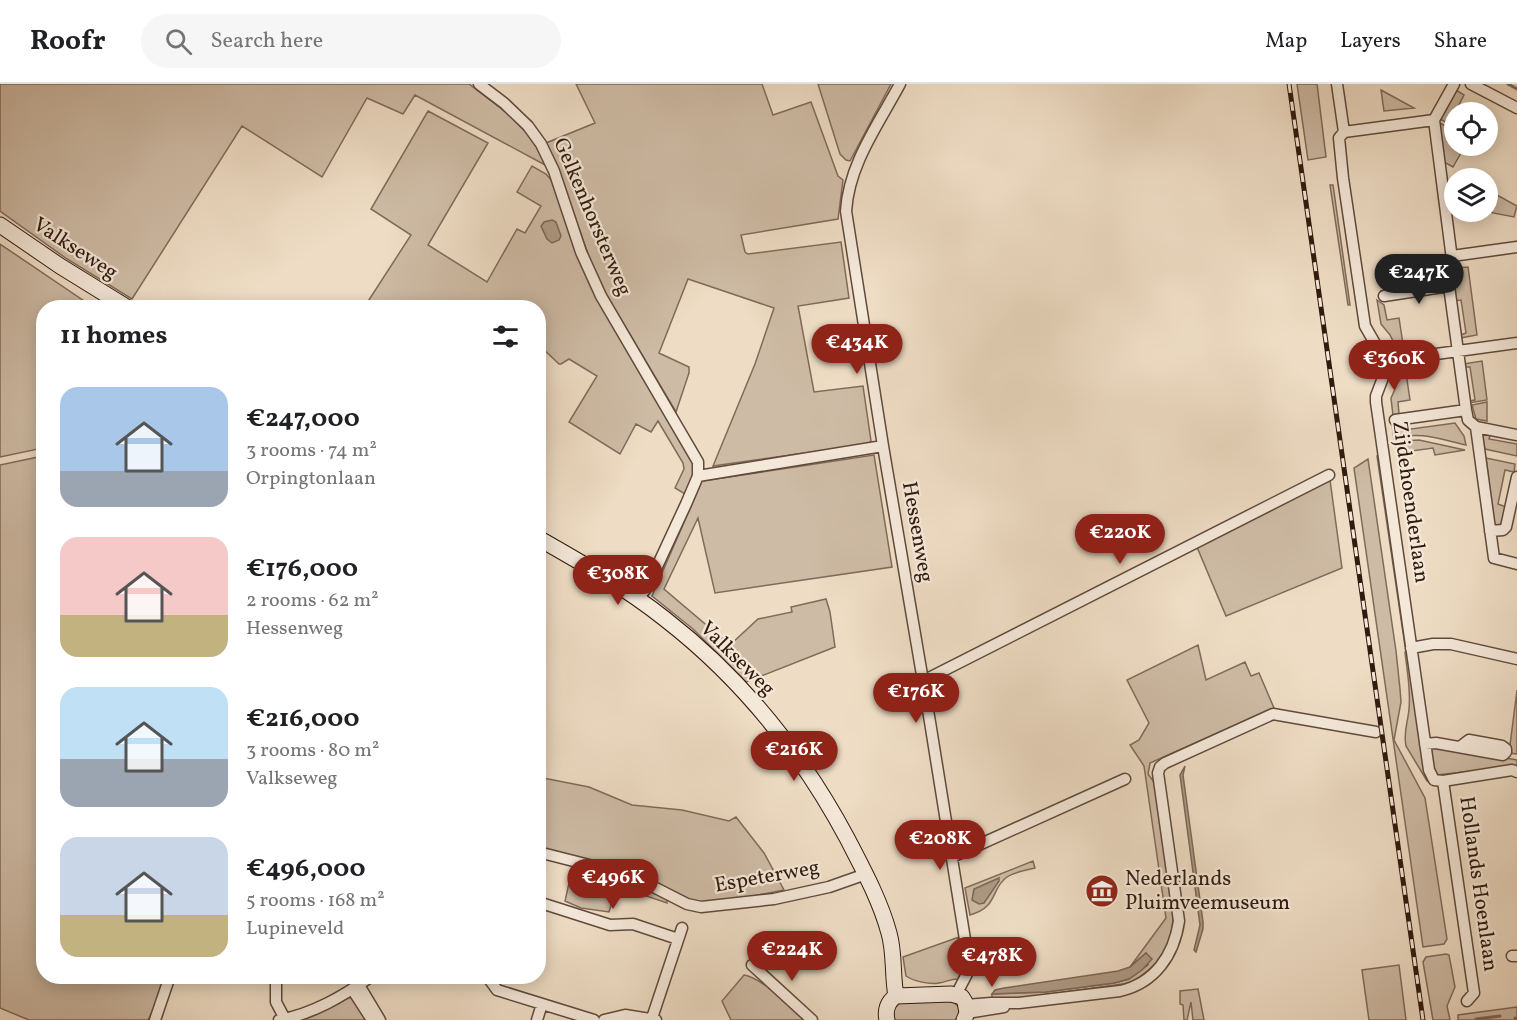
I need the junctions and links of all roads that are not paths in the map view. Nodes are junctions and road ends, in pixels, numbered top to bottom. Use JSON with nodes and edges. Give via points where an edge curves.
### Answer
{"nodes":[{"id":1,"x":478,"y":84,"type":"edge"},
{"id":2,"x":900,"y":84,"type":"edge"},
{"id":3,"x":1337,"y":84,"type":"edge"},
{"id":4,"x":1454,"y":84,"type":"edge"},
{"id":5,"x":1471,"y":84,"type":"edge"},
{"id":6,"x":1517,"y":108,"type":"edge"},
{"id":7,"x":1434,"y":120,"type":"junction"},
{"id":8,"x":1344,"y":132,"type":"junction"},
{"id":9,"x":0,"y":225,"type":"edge"},
{"id":10,"x":1517,"y":247,"type":"edge"},
{"id":11,"x":1452,"y":256,"type":"junction"},
{"id":12,"x":1449,"y":286,"type":"junction"},
{"id":13,"x":1384,"y":296,"type":"dead end"},
{"id":14,"x":115,"y":300,"type":"edge"},
{"id":15,"x":1517,"y":343,"type":"edge"},
{"id":16,"x":1458,"y":351,"type":"junction"},
{"id":17,"x":1385,"y":361,"type":"junction"},
{"id":18,"x":1466,"y":410,"type":"junction"},
{"id":19,"x":1395,"y":420,"type":"dead end"},
{"id":20,"x":1476,"y":427,"type":"junction"},
{"id":21,"x":1517,"y":435,"type":"edge"},
{"id":22,"x":883,"y":446,"type":"junction"},
{"id":23,"x":1329,"y":475,"type":"dead end"},
{"id":24,"x":698,"y":476,"type":"junction"},
{"id":25,"x":1517,"y":477,"type":"edge"},
{"id":26,"x":1490,"y":531,"type":"junction"},
{"id":27,"x":546,"y":543,"type":"edge"},
{"id":28,"x":1517,"y":564,"type":"edge"},
{"id":29,"x":638,"y":599,"type":"junction"},
{"id":30,"x":1411,"y":648,"type":"junction"},
{"id":31,"x":1517,"y":659,"type":"edge"},
{"id":32,"x":923,"y":681,"type":"junction"},
{"id":33,"x":1376,"y":732,"type":"dead end"},
{"id":34,"x":1425,"y":744,"type":"junction"},
{"id":35,"x":1461,"y":746,"type":"dead end"},
{"id":36,"x":1517,"y":772,"type":"edge"},
{"id":37,"x":1125,"y":779,"type":"dead end"},
{"id":38,"x":1443,"y":781,"type":"junction"},
{"id":39,"x":546,"y":854,"type":"edge"},
{"id":40,"x":952,"y":857,"type":"junction"},
{"id":41,"x":866,"y":874,"type":"junction"},
{"id":42,"x":546,"y":905,"type":"edge"},
{"id":43,"x":752,"y":965,"type":"dead end"},
{"id":44,"x":168,"y":984,"type":"edge"},
{"id":45,"x":276,"y":984,"type":"edge"},
{"id":46,"x":360,"y":984,"type":"edge"},
{"id":47,"x":493,"y":984,"type":"edge"},
{"id":48,"x":356,"y":987,"type":"junction"},
{"id":49,"x":901,"y":995,"type":"junction"},
{"id":50,"x":1467,"y":1001,"type":"dead end"},
{"id":51,"x":542,"y":1004,"type":"junction"},
{"id":52,"x":963,"y":1008,"type":"edge"},
{"id":53,"x":282,"y":1019,"type":"edge"},
{"id":54,"x":655,"y":1019,"type":"edge"},
{"id":55,"x":155,"y":1020,"type":"edge"},
{"id":56,"x":372,"y":1020,"type":"edge"},
{"id":57,"x":380,"y":1020,"type":"edge"},
{"id":58,"x":537,"y":1020,"type":"edge"},
{"id":59,"x":594,"y":1020,"type":"edge"},
{"id":60,"x":604,"y":1020,"type":"edge"},
{"id":61,"x":812,"y":1020,"type":"edge"},
{"id":62,"x":887,"y":1020,"type":"edge"}],
"edges":[{"from":1,"to":24,"type":"street","name":"Gelkenhorsterweg","via":[[504,102],[541,144],[581,252],[602,296],[698,462]]},
{"from":2,"to":22,"type":"street","name":"Hessenweg","via":[[853,173],[846,212]]},
{"from":3,"to":8,"type":"street"},
{"from":4,"to":7,"type":"street"},
{"from":5,"to":6,"type":"street"},
{"from":7,"to":8,"type":"street"},
{"from":7,"to":11,"type":"street"},
{"from":8,"to":17,"type":"street","via":[[1339,138],[1343,178],[1365,326]]},
{"from":9,"to":14,"type":"main road","name":"Valkseweg"},
{"from":10,"to":11,"type":"street"},
{"from":11,"to":12,"type":"street","via":[[1454,272]]},
{"from":12,"to":13,"type":"street"},
{"from":12,"to":16,"type":"street"},
{"from":15,"to":16,"type":"street"},
{"from":16,"to":17,"type":"street"},
{"from":16,"to":18,"type":"street"},
{"from":17,"to":30,"type":"street","name":"Zijdehoenderlaan","via":[[1376,402]]},
{"from":18,"to":19,"type":"street"},
{"from":18,"to":20,"type":"street","via":[[1468,420]]},
{"from":20,"to":21,"type":"street"},
{"from":20,"to":26,"type":"street"},
{"from":22,"to":24,"type":"street"},
{"from":22,"to":32,"type":"street","name":"Hessenweg"},
{"from":23,"to":32,"type":"street"},
{"from":24,"to":29,"type":"street","via":[[648,586]]},
{"from":25,"to":26,"type":"street","via":[[1506,527]]},
{"from":26,"to":28,"type":"street","via":[[1494,558]]},
{"from":27,"to":29,"type":"main road","name":"Valkseweg"},
{"from":29,"to":41,"type":"main road","name":"Valkseweg","via":[[734,681],[784,739],[820,792]]},
{"from":30,"to":31,"type":"street","via":[[1451,644]]},
{"from":30,"to":34,"type":"street","name":"Hollands Hoenlaan"},
{"from":32,"to":40,"type":"street","name":"Hessenweg"},
{"from":33,"to":52,"type":"street","via":[[1274,714],[1160,767],[1179,921],[1170,954],[1157,971],[1132,988],[1019,1003],[991,1011]]},
{"from":34,"to":35,"type":"street"},
{"from":34,"to":38,"type":"street","name":"Hollands Hoenlaan","via":[[1431,777]]},
{"from":36,"to":38,"type":"street"},
{"from":37,"to":40,"type":"street"},
{"from":38,"to":50,"type":"street","name":"Hollands Hoenlaan","via":[[1474,993]]},
{"from":39,"to":41,"type":"street","name":"Espeterweg","via":[[640,880],[701,907],[829,887]]},
{"from":40,"to":52,"type":"street","name":"Hessenweg","via":[[969,964]]},
{"from":41,"to":49,"type":"main road","name":"Valkseweg","via":[[902,971]]},
{"from":42,"to":54,"type":"street","via":[[610,925],[633,924],[680,934]]},
{"from":43,"to":61,"type":"street"},
{"from":44,"to":55,"type":"street"},
{"from":45,"to":53,"type":"street","via":[[276,1002]]},
{"from":46,"to":48,"type":"street"},
{"from":47,"to":51,"type":"street","via":[[497,990]]},
{"from":48,"to":53,"type":"street","via":[[301,1015]]},
{"from":48,"to":56,"type":"street"},
{"from":48,"to":57,"type":"street"},
{"from":49,"to":52,"type":"main road"},
{"from":49,"to":62,"type":"main road","via":[[888,1005]]},
{"from":51,"to":58,"type":"street"},
{"from":51,"to":59,"type":"street"},
{"from":54,"to":60,"type":"street","via":[[625,1015]]}]}
